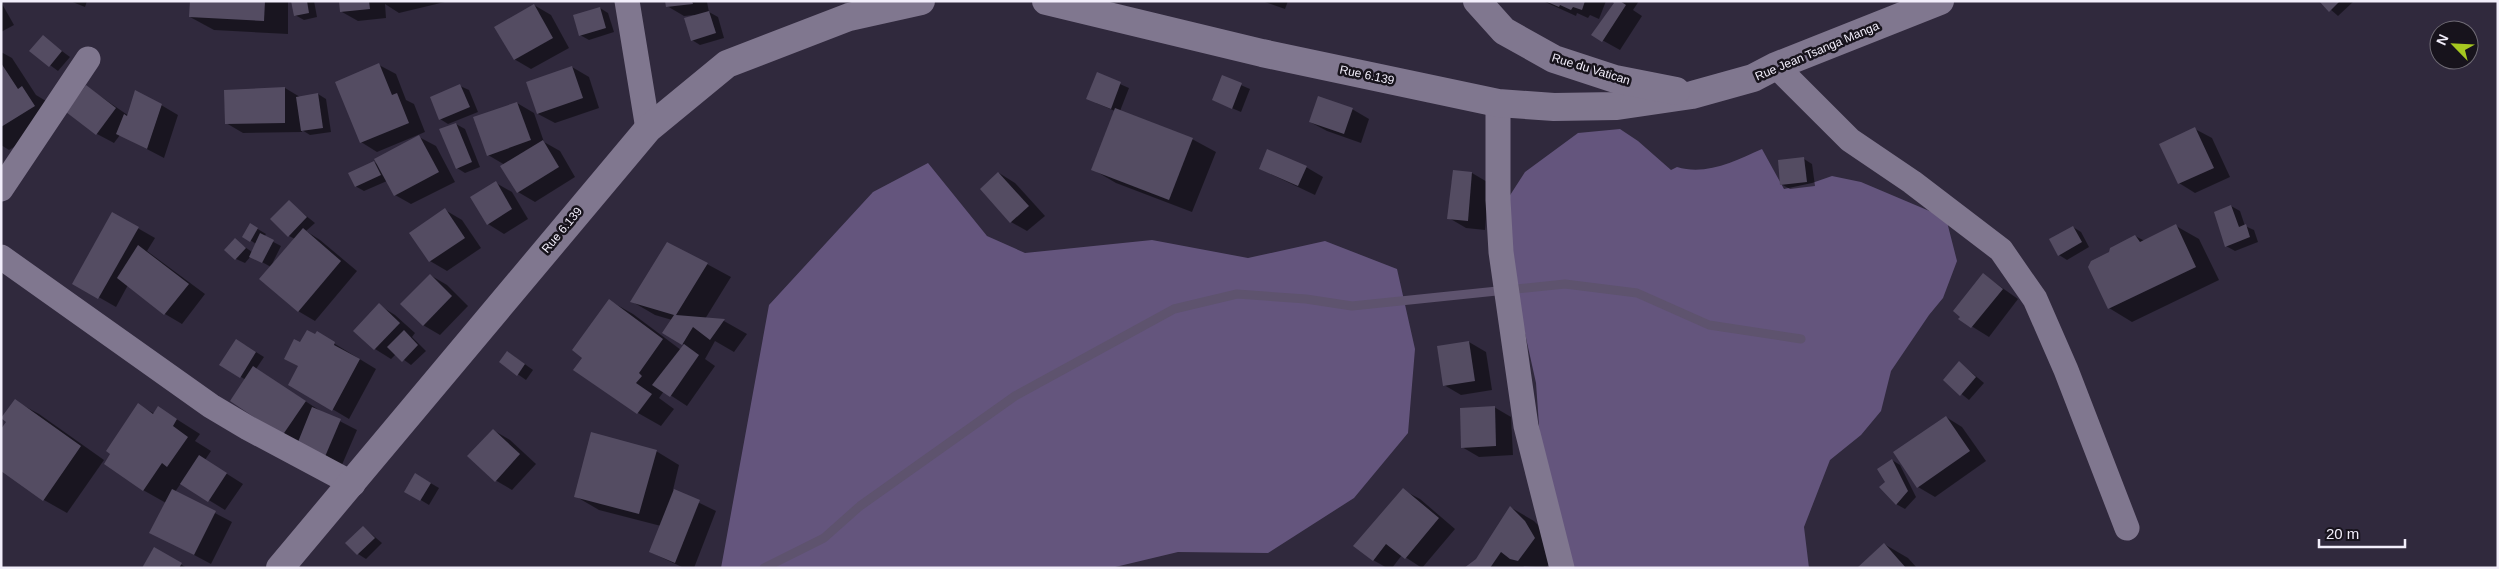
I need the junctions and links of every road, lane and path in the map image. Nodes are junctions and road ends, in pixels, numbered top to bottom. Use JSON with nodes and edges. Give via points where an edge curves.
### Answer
{"nodes":[{"id":1,"x":627,"y":1,"type":"edge"},
{"id":2,"x":921,"y":1,"type":"edge"},
{"id":3,"x":1046,"y":1,"type":"edge"},
{"id":4,"x":1478,"y":1,"type":"edge"},
{"id":5,"x":1940,"y":1,"type":"edge"},
{"id":6,"x":847,"y":9,"type":"edge"},
{"id":7,"x":88,"y":59,"type":"dead end"},
{"id":8,"x":1776,"y":66,"type":"junction"},
{"id":9,"x":1692,"y":95,"type":"junction"},
{"id":10,"x":1498,"y":103,"type":"junction"},
{"id":11,"x":648,"y":129,"type":"junction"},
{"id":12,"x":1,"y":189,"type":"edge"},
{"id":13,"x":1,"y":257,"type":"edge"},
{"id":14,"x":352,"y":484,"type":"junction"},
{"id":15,"x":2127,"y":528,"type":"dead end"},
{"id":16,"x":280,"y":568,"type":"edge"},
{"id":17,"x":1562,"y":568,"type":"edge"}],
"edges":[{"from":1,"to":11,"type":"street"},
{"from":2,"to":6,"type":"street","name":"Rue 6.139"},
{"from":3,"to":10,"type":"street","name":"Rue 6.139","via":[[1262,53]]},
{"from":4,"to":9,"type":"street","name":"Rue du Vatican","via":[[1504,31],[1554,59],[1615,79]]},
{"from":5,"to":8,"type":"street","name":"Rue Jean Tsanga Manga"},
{"from":6,"to":11,"type":"street","name":"Rue 6.139","via":[[727,64]]},
{"from":7,"to":12,"type":"street"},
{"from":8,"to":9,"type":"street","name":"Rue Jean Tsanga Manga","via":[[1753,78]]},
{"from":8,"to":15,"type":"street","via":[[1850,140],[1912,182],[2001,250],[2035,299]]},
{"from":9,"to":10,"type":"street","name":"Rue 6.139","via":[[1617,106],[1554,107]]},
{"from":10,"to":17,"type":"street","via":[[1501,252],[1526,426]]},
{"from":11,"to":14,"type":"street","name":"Rue 6.139"},
{"from":13,"to":14,"type":"street","via":[[211,406]]},
{"from":14,"to":16,"type":"street","name":"Rue 6.139"}]}
